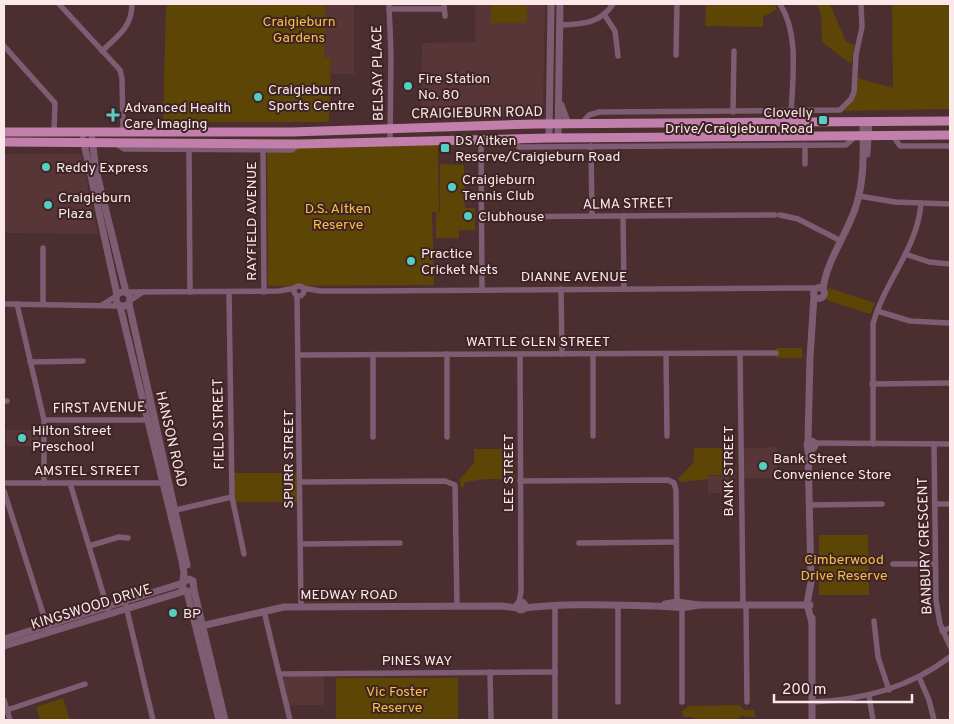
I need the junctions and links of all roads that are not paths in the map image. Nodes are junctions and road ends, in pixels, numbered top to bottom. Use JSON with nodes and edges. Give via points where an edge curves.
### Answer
{"nodes":[{"id":1,"x":59,"y":4,"type":"edge"},
{"id":2,"x":132,"y":4,"type":"edge"},
{"id":3,"x":551,"y":4,"type":"edge"},
{"id":4,"x":560,"y":4,"type":"edge"},
{"id":5,"x":613,"y":4,"type":"edge"},
{"id":6,"x":677,"y":4,"type":"edge"},
{"id":7,"x":780,"y":4,"type":"edge"},
{"id":8,"x":860,"y":4,"type":"edge"},
{"id":9,"x":444,"y":6,"type":"edge"},
{"id":10,"x":388,"y":7,"type":"edge"},
{"id":11,"x":604,"y":14,"type":"junction"},
{"id":12,"x":445,"y":16,"type":"dead end"},
{"id":13,"x":550,"y":25,"type":"junction"},
{"id":14,"x":560,"y":25,"type":"junction"},
{"id":15,"x":4,"y":46,"type":"edge"},
{"id":16,"x":102,"y":51,"type":"junction"},
{"id":17,"x":734,"y":51,"type":"dead end"},
{"id":18,"x":676,"y":55,"type":"dead end"},
{"id":19,"x":618,"y":56,"type":"dead end"},
{"id":20,"x":550,"y":91,"type":"junction"},
{"id":21,"x":558,"y":91,"type":"junction"},
{"id":22,"x":791,"y":111,"type":"junction"},
{"id":23,"x":733,"y":112,"type":"junction"},
{"id":24,"x":950,"y":121,"type":"edge"},
{"id":25,"x":866,"y":122,"type":"junction"},
{"id":26,"x":791,"y":123,"type":"junction"},
{"id":27,"x":549,"y":124,"type":"junction"},
{"id":28,"x":558,"y":124,"type":"junction"},
{"id":29,"x":568,"y":124,"type":"junction"},
{"id":30,"x":581,"y":124,"type":"junction"},
{"id":31,"x":392,"y":125,"type":"junction"},
{"id":32,"x":54,"y":131,"type":"junction"},
{"id":33,"x":88,"y":131,"type":"junction"},
{"id":34,"x":4,"y":132,"type":"edge"},
{"id":35,"x":122,"y":132,"type":"junction"},
{"id":36,"x":950,"y":135,"type":"edge"},
{"id":37,"x":862,"y":136,"type":"junction"},
{"id":38,"x":893,"y":136,"type":"junction"},
{"id":39,"x":709,"y":137,"type":"junction"},
{"id":40,"x":554,"y":138,"type":"junction"},
{"id":41,"x":481,"y":139,"type":"junction"},
{"id":42,"x":513,"y":139,"type":"junction"},
{"id":43,"x":4,"y":142,"type":"edge"},
{"id":44,"x":390,"y":142,"type":"junction"},
{"id":45,"x":88,"y":143,"type":"junction"},
{"id":46,"x":115,"y":143,"type":"junction"},
{"id":47,"x":299,"y":144,"type":"junction"},
{"id":48,"x":720,"y":145,"type":"junction"},
{"id":49,"x":805,"y":145,"type":"junction"},
{"id":50,"x":591,"y":146,"type":"junction"},
{"id":51,"x":950,"y":146,"type":"edge"},
{"id":52,"x":189,"y":150,"type":"junction"},
{"id":53,"x":263,"y":150,"type":"junction"},
{"id":54,"x":805,"y":164,"type":"dead end"},
{"id":55,"x":859,"y":196,"type":"junction"},
{"id":56,"x":921,"y":203,"type":"junction"},
{"id":57,"x":950,"y":204,"type":"edge"},
{"id":58,"x":592,"y":216,"type":"junction"},
{"id":59,"x":623,"y":216,"type":"junction"},
{"id":60,"x":482,"y":217,"type":"junction"},
{"id":61,"x":840,"y":241,"type":"junction"},
{"id":62,"x":43,"y":248,"type":"dead end"},
{"id":63,"x":906,"y":254,"type":"junction"},
{"id":64,"x":950,"y":264,"type":"edge"},
{"id":65,"x":561,"y":289,"type":"junction"},
{"id":66,"x":624,"y":289,"type":"junction"},
{"id":67,"x":482,"y":290,"type":"junction"},
{"id":68,"x":817,"y":291,"type":"junction"},
{"id":69,"x":126,"y":292,"type":"junction"},
{"id":70,"x":144,"y":292,"type":"junction"},
{"id":71,"x":190,"y":292,"type":"junction"},
{"id":72,"x":229,"y":292,"type":"junction"},
{"id":73,"x":264,"y":292,"type":"junction"},
{"id":74,"x":299,"y":293,"type":"junction"},
{"id":75,"x":117,"y":296,"type":"junction"},
{"id":76,"x":130,"y":302,"type":"junction"},
{"id":77,"x":4,"y":304,"type":"edge"},
{"id":78,"x":16,"y":304,"type":"junction"},
{"id":79,"x":43,"y":304,"type":"junction"},
{"id":80,"x":102,"y":305,"type":"junction"},
{"id":81,"x":120,"y":306,"type":"junction"},
{"id":82,"x":877,"y":311,"type":"junction"},
{"id":83,"x":815,"y":315,"type":"junction"},
{"id":84,"x":949,"y":323,"type":"edge"},
{"id":85,"x":740,"y":353,"type":"junction"},
{"id":86,"x":776,"y":353,"type":"dead end"},
{"id":87,"x":447,"y":354,"type":"junction"},
{"id":88,"x":520,"y":354,"type":"junction"},
{"id":89,"x":562,"y":354,"type":"junction"},
{"id":90,"x":593,"y":354,"type":"junction"},
{"id":91,"x":666,"y":354,"type":"junction"},
{"id":92,"x":299,"y":355,"type":"junction"},
{"id":93,"x":373,"y":355,"type":"junction"},
{"id":94,"x":83,"y":361,"type":"dead end"},
{"id":95,"x":30,"y":362,"type":"junction"},
{"id":96,"x":950,"y":383,"type":"edge"},
{"id":97,"x":872,"y":384,"type":"junction"},
{"id":98,"x":152,"y":419,"type":"junction"},
{"id":99,"x":44,"y":420,"type":"junction"},
{"id":100,"x":593,"y":436,"type":"dead end"},
{"id":101,"x":666,"y":436,"type":"dead end"},
{"id":102,"x":373,"y":437,"type":"dead end"},
{"id":103,"x":447,"y":438,"type":"dead end"},
{"id":104,"x":873,"y":444,"type":"junction"},
{"id":105,"x":934,"y":444,"type":"junction"},
{"id":106,"x":950,"y":444,"type":"edge"},
{"id":107,"x":812,"y":445,"type":"junction"},
{"id":108,"x":520,"y":481,"type":"junction"},
{"id":109,"x":166,"y":482,"type":"junction"},
{"id":110,"x":301,"y":482,"type":"junction"},
{"id":111,"x":4,"y":483,"type":"edge"},
{"id":112,"x":44,"y":483,"type":"junction"},
{"id":113,"x":70,"y":483,"type":"junction"},
{"id":114,"x":4,"y":491,"type":"edge"},
{"id":115,"x":232,"y":497,"type":"junction"},
{"id":116,"x":882,"y":504,"type":"dead end"},
{"id":117,"x":935,"y":504,"type":"junction"},
{"id":118,"x":950,"y":504,"type":"edge"},
{"id":119,"x":811,"y":505,"type":"junction"},
{"id":120,"x":173,"y":511,"type":"junction"},
{"id":121,"x":128,"y":538,"type":"dead end"},
{"id":122,"x":676,"y":542,"type":"junction"},
{"id":123,"x":400,"y":543,"type":"dead end"},
{"id":124,"x":578,"y":543,"type":"dead end"},
{"id":125,"x":301,"y":544,"type":"junction"},
{"id":126,"x":89,"y":546,"type":"junction"},
{"id":127,"x":244,"y":554,"type":"dead end"},
{"id":128,"x":893,"y":564,"type":"dead end"},
{"id":129,"x":936,"y":564,"type":"junction"},
{"id":130,"x":186,"y":582,"type":"junction"},
{"id":131,"x":189,"y":591,"type":"junction"},
{"id":132,"x":160,"y":594,"type":"junction"},
{"id":133,"x":521,"y":604,"type":"junction"},
{"id":134,"x":126,"y":605,"type":"junction"},
{"id":135,"x":679,"y":605,"type":"junction"},
{"id":136,"x":743,"y":605,"type":"junction"},
{"id":137,"x":808,"y":605,"type":"junction"},
{"id":138,"x":456,"y":606,"type":"junction"},
{"id":139,"x":555,"y":606,"type":"junction"},
{"id":140,"x":618,"y":606,"type":"junction"},
{"id":141,"x":301,"y":607,"type":"junction"},
{"id":142,"x":108,"y":610,"type":"junction"},
{"id":143,"x":264,"y":611,"type":"junction"},
{"id":144,"x":874,"y":621,"type":"dead end"},
{"id":145,"x":200,"y":626,"type":"junction"},
{"id":146,"x":47,"y":628,"type":"junction"},
{"id":147,"x":950,"y":628,"type":"edge"},
{"id":148,"x":942,"y":631,"type":"junction"},
{"id":149,"x":4,"y":639,"type":"edge"},
{"id":150,"x":4,"y":646,"type":"edge"},
{"id":151,"x":950,"y":646,"type":"edge"},
{"id":152,"x":950,"y":657,"type":"edge"},
{"id":153,"x":490,"y":672,"type":"junction"},
{"id":154,"x":555,"y":672,"type":"junction"},
{"id":155,"x":279,"y":674,"type":"junction"},
{"id":156,"x":919,"y":677,"type":"junction"},
{"id":157,"x":85,"y":684,"type":"dead end"},
{"id":158,"x":889,"y":690,"type":"junction"},
{"id":159,"x":868,"y":696,"type":"junction"},
{"id":160,"x":4,"y":700,"type":"edge"},
{"id":161,"x":618,"y":702,"type":"dead end"},
{"id":162,"x":682,"y":702,"type":"dead end"},
{"id":163,"x":747,"y":702,"type":"dead end"},
{"id":164,"x":812,"y":702,"type":"junction"},
{"id":165,"x":7,"y":710,"type":"junction"},
{"id":166,"x":10,"y":720,"type":"edge"},
{"id":167,"x":153,"y":720,"type":"edge"},
{"id":168,"x":219,"y":720,"type":"edge"},
{"id":169,"x":225,"y":720,"type":"edge"},
{"id":170,"x":290,"y":720,"type":"edge"},
{"id":171,"x":491,"y":720,"type":"edge"},
{"id":172,"x":555,"y":720,"type":"edge"},
{"id":173,"x":812,"y":720,"type":"edge"},
{"id":174,"x":873,"y":720,"type":"edge"},
{"id":175,"x":934,"y":720,"type":"edge"}],
"edges":[{"from":1,"to":16,"type":"street"},
{"from":2,"to":16,"type":"street","via":[[126,29]]},
{"from":3,"to":13,"type":"street"},
{"from":4,"to":14,"type":"street"},
{"from":5,"to":11,"type":"street"},
{"from":6,"to":18,"type":"street"},
{"from":7,"to":22,"type":"street","via":[[789,19],[792,34]]},
{"from":8,"to":22,"type":"street","via":[[862,28],[851,99],[840,110]]},
{"from":9,"to":10,"type":"street"},
{"from":9,"to":12,"type":"street"},
{"from":10,"to":31,"type":"street","name":"BELSAY PLACE"},
{"from":11,"to":14,"type":"street","via":[[585,24]]},
{"from":11,"to":19,"type":"street","via":[[616,31]]},
{"from":13,"to":14,"type":"street"},
{"from":13,"to":20,"type":"street"},
{"from":14,"to":21,"type":"street"},
{"from":15,"to":32,"type":"street","via":[[55,102]]},
{"from":16,"to":35,"type":"street","via":[[122,74]]},
{"from":17,"to":23,"type":"street"},
{"from":20,"to":21,"type":"street"},
{"from":20,"to":27,"type":"street"},
{"from":21,"to":28,"type":"street"},
{"from":21,"to":29,"type":"street"},
{"from":22,"to":23,"type":"street"},
{"from":22,"to":26,"type":"street"},
{"from":23,"to":30,"type":"street","via":[[598,112],[589,115]]},
{"from":24,"to":25,"type":"main road","name":"CRAIGIEBURN ROAD"},
{"from":25,"to":26,"type":"main road","name":"CRAIGIEBURN ROAD"},
{"from":25,"to":37,"type":"street"},
{"from":26,"to":30,"type":"main road","name":"CRAIGIEBURN ROAD"},
{"from":27,"to":28,"type":"main road","name":"CRAIGIEBURN ROAD"},
{"from":27,"to":31,"type":"main road","name":"CRAIGIEBURN ROAD"},
{"from":27,"to":40,"type":"street"},
{"from":28,"to":29,"type":"main road","name":"CRAIGIEBURN ROAD"},
{"from":28,"to":40,"type":"street"},
{"from":29,"to":30,"type":"main road","name":"CRAIGIEBURN ROAD"},
{"from":31,"to":35,"type":"main road","name":"CRAIGIEBURN ROAD","via":[[292,132]]},
{"from":31,"to":44,"type":"street","name":"BELSAY PLACE"},
{"from":32,"to":33,"type":"main road","name":"CRAIGIEBURN ROAD"},
{"from":32,"to":34,"type":"main road","name":"CRAIGIEBURN ROAD"},
{"from":33,"to":35,"type":"main road","name":"CRAIGIEBURN ROAD"},
{"from":33,"to":45,"type":"street"},
{"from":36,"to":38,"type":"main road","name":"CRAIGIEBURN ROAD"},
{"from":37,"to":38,"type":"main road","name":"CRAIGIEBURN ROAD"},
{"from":37,"to":39,"type":"main road","name":"CRAIGIEBURN ROAD"},
{"from":37,"to":49,"type":"street","name":"CRAIGIEBURN ROAD","via":[[846,145]]},
{"from":37,"to":55,"type":"street","via":[[863,174]]},
{"from":38,"to":51,"type":"street","name":"CRAIGIEBURN ROAD","via":[[900,146]]},
{"from":39,"to":40,"type":"main road","name":"CRAIGIEBURN ROAD"},
{"from":39,"to":48,"type":"street"},
{"from":40,"to":42,"type":"main road","name":"CRAIGIEBURN ROAD"},
{"from":41,"to":42,"type":"main road","name":"CRAIGIEBURN ROAD"},
{"from":41,"to":44,"type":"main road","name":"CRAIGIEBURN ROAD"},
{"from":41,"to":60,"type":"street"},
{"from":42,"to":50,"type":"street","name":"CRAIGIEBURN ROAD","via":[[519,147]]},
{"from":43,"to":45,"type":"main road","name":"CRAIGIEBURN ROAD"},
{"from":44,"to":47,"type":"main road","name":"CRAIGIEBURN ROAD"},
{"from":45,"to":46,"type":"main road","name":"CRAIGIEBURN ROAD"},
{"from":45,"to":69,"type":"street"},
{"from":45,"to":75,"type":"street"},
{"from":46,"to":47,"type":"main road","name":"CRAIGIEBURN ROAD"},
{"from":46,"to":52,"type":"street","name":"CRAIGIEBURN ROAD","via":[[124,149]]},
{"from":47,"to":53,"type":"street","name":"CRAIGIEBURN ROAD","via":[[292,150]]},
{"from":48,"to":49,"type":"street","name":"CRAIGIEBURN ROAD"},
{"from":48,"to":50,"type":"street","name":"CRAIGIEBURN ROAD"},
{"from":49,"to":54,"type":"street"},
{"from":50,"to":58,"type":"street"},
{"from":52,"to":53,"type":"street","name":"CRAIGIEBURN ROAD"},
{"from":52,"to":71,"type":"street"},
{"from":53,"to":73,"type":"street","name":"RAYFIELD AVENUE"},
{"from":55,"to":56,"type":"street"},
{"from":55,"to":61,"type":"street"},
{"from":56,"to":57,"type":"street"},
{"from":56,"to":63,"type":"street","via":[[918,227]]},
{"from":58,"to":59,"type":"street","name":"ALMA STREET"},
{"from":58,"to":60,"type":"street","name":"ALMA STREET"},
{"from":59,"to":61,"type":"street","name":"ALMA STREET","via":[[778,215],[798,219]]},
{"from":59,"to":66,"type":"street"},
{"from":60,"to":67,"type":"street"},
{"from":61,"to":68,"type":"street"},
{"from":62,"to":79,"type":"street"},
{"from":63,"to":64,"type":"street","via":[[929,262]]},
{"from":63,"to":82,"type":"street"},
{"from":65,"to":66,"type":"street","name":"DIANNE AVENUE"},
{"from":65,"to":67,"type":"street","name":"DIANNE AVENUE"},
{"from":65,"to":89,"type":"street"},
{"from":66,"to":68,"type":"street","name":"DIANNE AVENUE","via":[[798,288]]},
{"from":67,"to":74,"type":"street","name":"DIANNE AVENUE"},
{"from":68,"to":83,"type":"street"},
{"from":68,"to":83,"type":"street","via":[[825,292]]},
{"from":69,"to":70,"type":"street","name":"DIANNE AVENUE"},
{"from":69,"to":75,"type":"street"},
{"from":69,"to":76,"type":"street","name":"HANSON ROAD"},
{"from":70,"to":71,"type":"street","name":"DIANNE AVENUE"},
{"from":70,"to":76,"type":"street","name":"DIANNE AVENUE"},
{"from":71,"to":72,"type":"street","name":"DIANNE AVENUE"},
{"from":72,"to":73,"type":"street","name":"DIANNE AVENUE"},
{"from":72,"to":115,"type":"street","name":"FIELD STREET"},
{"from":73,"to":74,"type":"street","name":"DIANNE AVENUE"},
{"from":74,"to":92,"type":"street","name":"SPURR STREET"},
{"from":75,"to":80,"type":"street"},
{"from":75,"to":81,"type":"street","name":"HANSON ROAD"},
{"from":76,"to":81,"type":"street"},
{"from":76,"to":98,"type":"street","name":"HANSON ROAD"},
{"from":77,"to":78,"type":"street"},
{"from":78,"to":79,"type":"street"},
{"from":78,"to":95,"type":"street"},
{"from":79,"to":80,"type":"street"},
{"from":80,"to":81,"type":"street"},
{"from":81,"to":98,"type":"street","name":"HANSON ROAD"},
{"from":82,"to":84,"type":"street","via":[[910,321]]},
{"from":82,"to":97,"type":"street","via":[[872,332]]},
{"from":83,"to":107,"type":"street","via":[[810,358]]},
{"from":85,"to":86,"type":"street","name":"WATTLE GLEN STREET"},
{"from":85,"to":91,"type":"street","name":"WATTLE GLEN STREET"},
{"from":85,"to":136,"type":"street","name":"BANK STREET"},
{"from":87,"to":88,"type":"street","name":"WATTLE GLEN STREET"},
{"from":87,"to":93,"type":"street","name":"WATTLE GLEN STREET"},
{"from":87,"to":103,"type":"street"},
{"from":88,"to":89,"type":"street","name":"WATTLE GLEN STREET"},
{"from":88,"to":108,"type":"street","name":"LEE STREET"},
{"from":89,"to":90,"type":"street","name":"WATTLE GLEN STREET"},
{"from":90,"to":91,"type":"street","name":"WATTLE GLEN STREET"},
{"from":90,"to":100,"type":"street"},
{"from":91,"to":101,"type":"street"},
{"from":92,"to":93,"type":"street","name":"WATTLE GLEN STREET"},
{"from":92,"to":110,"type":"street","name":"SPURR STREET"},
{"from":93,"to":102,"type":"street"},
{"from":94,"to":95,"type":"street"},
{"from":95,"to":99,"type":"street"},
{"from":96,"to":97,"type":"street"},
{"from":97,"to":104,"type":"street"},
{"from":98,"to":99,"type":"street","name":"FIRST AVENUE"},
{"from":98,"to":109,"type":"street","name":"HANSON ROAD"},
{"from":99,"to":112,"type":"street"},
{"from":104,"to":105,"type":"street"},
{"from":104,"to":107,"type":"street"},
{"from":105,"to":106,"type":"street"},
{"from":105,"to":117,"type":"street","name":"BANBURY CRESCENT"},
{"from":107,"to":119,"type":"street"},
{"from":108,"to":122,"type":"street","via":[[673,482],[676,490]]},
{"from":108,"to":133,"type":"street","name":"LEE STREET"},
{"from":109,"to":113,"type":"street","name":"AMSTEL STREET"},
{"from":109,"to":120,"type":"street","name":"HANSON ROAD"},
{"from":110,"to":125,"type":"street","name":"SPURR STREET"},
{"from":110,"to":138,"type":"street","via":[[445,481],[455,484]]},
{"from":111,"to":112,"type":"street","name":"AMSTEL STREET"},
{"from":112,"to":113,"type":"street","name":"AMSTEL STREET"},
{"from":113,"to":126,"type":"street"},
{"from":114,"to":146,"type":"street"},
{"from":115,"to":120,"type":"street"},
{"from":115,"to":127,"type":"street","name":"FIELD STREET"},
{"from":116,"to":119,"type":"street"},
{"from":117,"to":118,"type":"street"},
{"from":117,"to":129,"type":"street","name":"BANBURY CRESCENT"},
{"from":119,"to":137,"type":"street","via":[[813,595]]},
{"from":120,"to":130,"type":"street","name":"HANSON ROAD"},
{"from":121,"to":126,"type":"street","via":[[119,537]]},
{"from":122,"to":124,"type":"street"},
{"from":122,"to":135,"type":"street"},
{"from":123,"to":125,"type":"street"},
{"from":125,"to":141,"type":"street","name":"SPURR STREET"},
{"from":126,"to":142,"type":"street"},
{"from":128,"to":129,"type":"street"},
{"from":129,"to":148,"type":"street","name":"BANBURY CRESCENT","via":[[936,609]]},
{"from":130,"to":131,"type":"street"},
{"from":130,"to":131,"type":"street","via":[[195,584]]},
{"from":130,"to":132,"type":"street","name":"KINGSWOOD DRIVE"},
{"from":131,"to":132,"type":"street","name":"KINGSWOOD DRIVE"},
{"from":131,"to":145,"type":"street"},
{"from":132,"to":134,"type":"street","name":"KINGSWOOD DRIVE"},
{"from":133,"to":138,"type":"street","name":"MEDWAY ROAD"},
{"from":133,"to":139,"type":"street","name":"MEDWAY ROAD"},
{"from":134,"to":142,"type":"street","name":"KINGSWOOD DRIVE"},
{"from":134,"to":167,"type":"street"},
{"from":135,"to":136,"type":"street","name":"MEDWAY ROAD"},
{"from":135,"to":140,"type":"street","name":"MEDWAY ROAD"},
{"from":135,"to":162,"type":"street"},
{"from":136,"to":137,"type":"street","name":"MEDWAY ROAD"},
{"from":136,"to":163,"type":"street","name":"BANK STREET"},
{"from":137,"to":164,"type":"street","via":[[812,623]]},
{"from":138,"to":141,"type":"street","name":"MEDWAY ROAD"},
{"from":139,"to":140,"type":"street","name":"MEDWAY ROAD"},
{"from":139,"to":154,"type":"street"},
{"from":140,"to":161,"type":"street"},
{"from":141,"to":143,"type":"street","name":"MEDWAY ROAD"},
{"from":142,"to":146,"type":"street","name":"KINGSWOOD DRIVE"},
{"from":143,"to":145,"type":"street","name":"MEDWAY ROAD"},
{"from":143,"to":155,"type":"street"},
{"from":144,"to":158,"type":"street","via":[[878,657]]},
{"from":145,"to":168,"type":"street"},
{"from":145,"to":169,"type":"street"},
{"from":146,"to":149,"type":"street","name":"KINGSWOOD DRIVE"},
{"from":146,"to":150,"type":"street","name":"KINGSWOOD DRIVE"},
{"from":147,"to":148,"type":"street"},
{"from":148,"to":151,"type":"street","name":"BANBURY CRESCENT"},
{"from":152,"to":156,"type":"street"},
{"from":153,"to":154,"type":"street","name":"PINES WAY"},
{"from":153,"to":155,"type":"street","name":"PINES WAY"},
{"from":153,"to":171,"type":"street"},
{"from":154,"to":172,"type":"street"},
{"from":155,"to":170,"type":"street"},
{"from":156,"to":158,"type":"street"},
{"from":156,"to":175,"type":"street"},
{"from":157,"to":165,"type":"street"},
{"from":158,"to":159,"type":"street"},
{"from":159,"to":164,"type":"street"},
{"from":159,"to":174,"type":"street"},
{"from":160,"to":165,"type":"street"},
{"from":164,"to":173,"type":"street"},
{"from":165,"to":166,"type":"street"}]}
